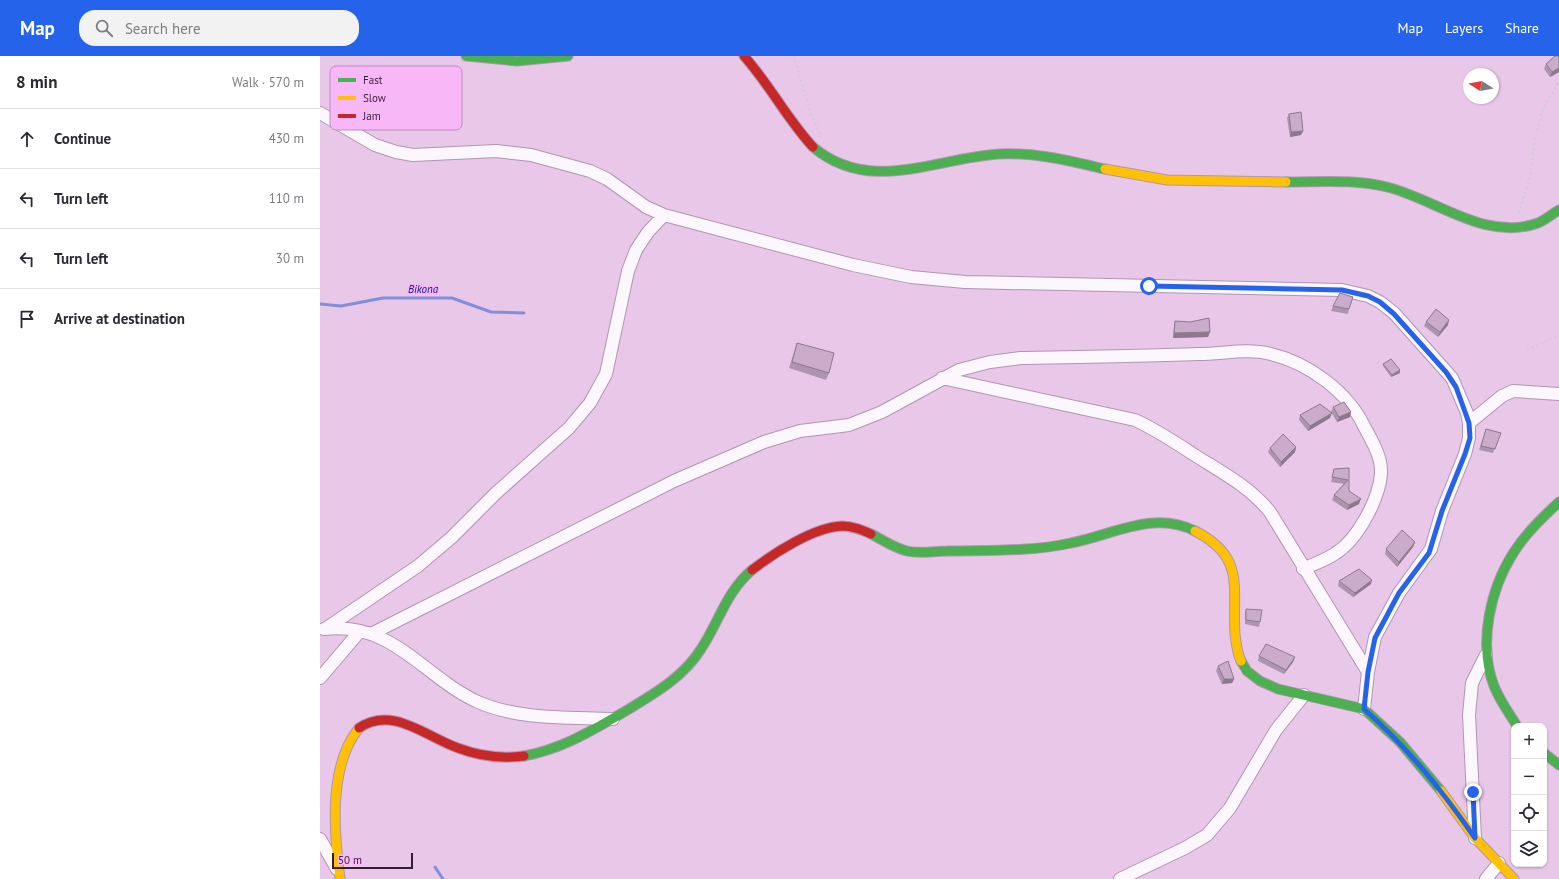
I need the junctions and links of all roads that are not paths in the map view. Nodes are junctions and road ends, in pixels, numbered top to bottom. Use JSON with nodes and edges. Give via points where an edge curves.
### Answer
{"nodes":[{"id":1,"x":466,"y":56,"type":"edge"},
{"id":2,"x":568,"y":56,"type":"edge"},
{"id":3,"x":744,"y":56,"type":"edge"},
{"id":4,"x":320,"y":112,"type":"edge"},
{"id":5,"x":330,"y":118,"type":"edge"},
{"id":6,"x":350,"y":130,"type":"edge"},
{"id":7,"x":1559,"y":210,"type":"edge"},
{"id":8,"x":664,"y":216,"type":"junction"},
{"id":9,"x":942,"y":378,"type":"junction"},
{"id":10,"x":1559,"y":394,"type":"edge"},
{"id":11,"x":1469,"y":423,"type":"junction"},
{"id":12,"x":1559,"y":502,"type":"edge"},
{"id":13,"x":1303,"y":569,"type":"junction"},
{"id":14,"x":323,"y":630,"type":"edge"},
{"id":15,"x":366,"y":633,"type":"junction"},
{"id":16,"x":1487,"y":652,"type":"junction"},
{"id":17,"x":1368,"y":672,"type":"junction"},
{"id":18,"x":320,"y":678,"type":"edge"},
{"id":19,"x":1304,"y":695,"type":"junction"},
{"id":20,"x":1364,"y":709,"type":"junction"},
{"id":21,"x":613,"y":719,"type":"junction"},
{"id":22,"x":1515,"y":723,"type":"edge"},
{"id":23,"x":1547,"y":755,"type":"edge"},
{"id":24,"x":1559,"y":765,"type":"edge"},
{"id":25,"x":1475,"y":838,"type":"junction"},
{"id":26,"x":320,"y":839,"type":"edge"},
{"id":27,"x":1499,"y":863,"type":"junction"},
{"id":28,"x":339,"y":875,"type":"edge"},
{"id":29,"x":1120,"y":879,"type":"edge"},
{"id":30,"x":1486,"y":879,"type":"edge"},
{"id":31,"x":1514,"y":879,"type":"edge"}],
"edges":[{"from":1,"to":2,"type":"main road","via":[[521,61]]},
{"from":3,"to":7,"type":"main road","via":[[759,72],[807,143],[833,162],[849,168],[889,172],[958,159],[1018,154],[1167,180],[1360,183],[1396,190],[1492,227],[1529,226]]},
{"from":4,"to":5,"type":"street"},
{"from":6,"to":8,"type":"street","via":[[375,145],[413,155],[496,151],[531,155],[590,171]]},
{"from":8,"to":11,"type":"street","via":[[853,265],[911,277],[966,282],[1318,289],[1355,292],[1380,302],[1394,314],[1446,372],[1456,387]]},
{"from":8,"to":14,"type":"street","via":[[648,232],[636,250],[628,271],[606,374],[590,403],[569,428],[496,493],[451,538],[418,566]]},
{"from":9,"to":13,"type":"street","via":[[1135,420],[1153,428],[1259,499],[1270,512]]},
{"from":9,"to":13,"type":"street","via":[[959,370],[990,362],[1021,358],[1212,354],[1244,350],[1270,353],[1312,371],[1340,393],[1359,415],[1378,452],[1381,469],[1376,496],[1364,521],[1346,546]]},
{"from":9,"to":15,"type":"street","via":[[882,412],[849,425],[800,431],[764,442],[674,481]]},
{"from":10,"to":11,"type":"street","via":[[1513,391],[1502,396]]},
{"from":11,"to":17,"type":"street","via":[[1470,438],[1442,511],[1431,549],[1383,620],[1375,638]]},
{"from":12,"to":16,"type":"main road","via":[[1525,537],[1499,583],[1490,616]]},
{"from":13,"to":17,"type":"street"},
{"from":14,"to":15,"type":"street","via":[[345,628]]},
{"from":15,"to":18,"type":"street"},
{"from":15,"to":21,"type":"street","via":[[392,644],[478,702],[531,716]]},
{"from":16,"to":22,"type":"main road","via":[[1492,681]]},
{"from":16,"to":25,"type":"street","via":[[1472,683],[1469,715]]},
{"from":17,"to":20,"type":"street"},
{"from":19,"to":20,"type":"main road"},
{"from":19,"to":21,"type":"main road","via":[[1265,685],[1251,676],[1245,668],[1234,635],[1235,583],[1230,563],[1214,543],[1187,527],[1145,522],[1086,540],[1055,546],[1023,550],[928,552],[909,551],[891,545],[863,530],[843,525],[808,537],[772,555],[749,572],[723,603],[706,640],[690,664],[675,678]]},
{"from":19,"to":29,"type":"street","via":[[1276,730],[1230,808],[1206,835],[1185,848]]},
{"from":20,"to":25,"type":"main road","via":[[1400,742],[1446,797]]},
{"from":21,"to":28,"type":"main road","via":[[564,744],[525,756],[498,758],[451,746],[388,719],[373,720],[357,729],[346,744],[340,766],[335,828]]},
{"from":23,"to":24,"type":"main road"},
{"from":25,"to":27,"type":"main road"},
{"from":26,"to":28,"type":"street"},
{"from":27,"to":30,"type":"street"},
{"from":27,"to":31,"type":"main road"}]}
